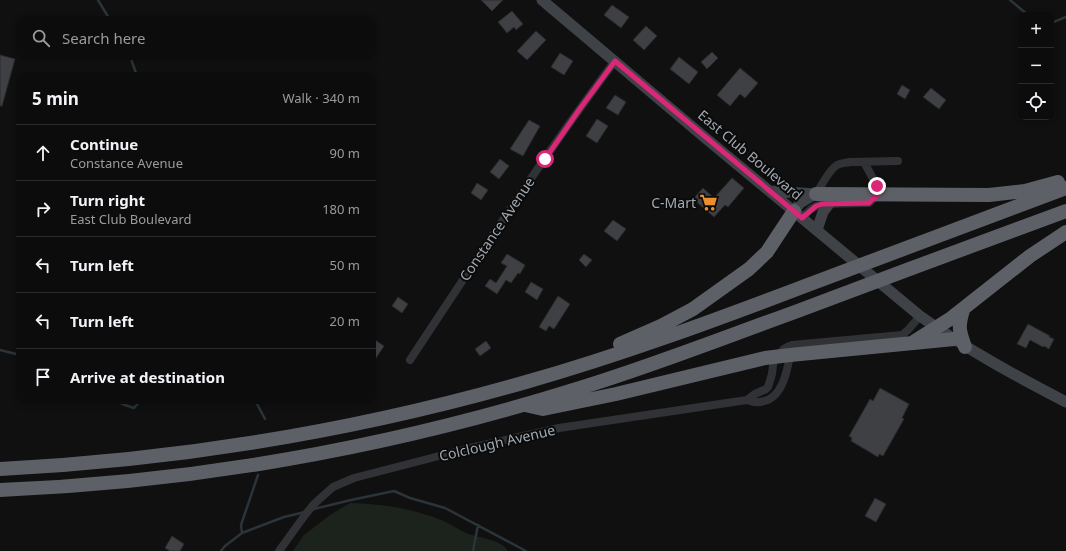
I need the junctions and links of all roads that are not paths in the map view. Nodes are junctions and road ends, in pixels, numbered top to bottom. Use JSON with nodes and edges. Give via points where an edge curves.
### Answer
{"nodes":[{"id":1,"x":542,"y":0,"type":"edge"},
{"id":2,"x":615,"y":61,"type":"junction"},
{"id":3,"x":898,"y":161,"type":"dead end"},
{"id":4,"x":864,"y":162,"type":"junction"},
{"id":5,"x":1066,"y":180,"type":"edge"},
{"id":6,"x":1066,"y":188,"type":"edge"},
{"id":7,"x":770,"y":191,"type":"junction"},
{"id":8,"x":816,"y":194,"type":"junction"},
{"id":9,"x":878,"y":194,"type":"junction"},
{"id":10,"x":829,"y":204,"type":"junction"},
{"id":11,"x":1066,"y":210,"type":"edge"},
{"id":12,"x":798,"y":214,"type":"junction"},
{"id":13,"x":817,"y":230,"type":"junction"},
{"id":14,"x":1066,"y":232,"type":"edge"},
{"id":15,"x":963,"y":310,"type":"junction"},
{"id":16,"x":920,"y":316,"type":"junction"},
{"id":17,"x":936,"y":328,"type":"junction"},
{"id":18,"x":913,"y":343,"type":"junction"},
{"id":19,"x":959,"y":343,"type":"junction"},
{"id":20,"x":781,"y":356,"type":"junction"},
{"id":21,"x":410,"y":360,"type":"dead end"},
{"id":22,"x":573,"y":368,"type":"junction"},
{"id":23,"x":747,"y":400,"type":"junction"},
{"id":24,"x":1066,"y":402,"type":"edge"},
{"id":25,"x":524,"y":405,"type":"junction"},
{"id":26,"x":0,"y":469,"type":"edge"},
{"id":27,"x":0,"y":490,"type":"edge"},
{"id":28,"x":279,"y":551,"type":"edge"}],
"edges":[{"from":1,"to":2,"type":"street","name":"East Club Boulevard"},
{"from":2,"to":7,"type":"street","name":"East Club Boulevard"},
{"from":2,"to":21,"type":"street","name":"Constance Avenue","via":[[529,182]]},
{"from":3,"to":4,"type":"street"},
{"from":4,"to":8,"type":"street","via":[[842,163],[837,166]]},
{"from":4,"to":9,"type":"street","via":[[877,186]]},
{"from":5,"to":9,"type":"highway","via":[[1007,194]]},
{"from":6,"to":22,"type":"highway","via":[[717,319]]},
{"from":7,"to":8,"type":"street"},
{"from":7,"to":12,"type":"street","name":"East Club Boulevard"},
{"from":8,"to":9,"type":"highway"},
{"from":8,"to":12,"type":"street","via":[[800,203]]},
{"from":9,"to":10,"type":"street","via":[[869,203]]},
{"from":10,"to":12,"type":"street","via":[[822,204]]},
{"from":10,"to":13,"type":"street","via":[[823,212]]},
{"from":11,"to":25,"type":"highway","via":[[657,363]]},
{"from":12,"to":13,"type":"street","name":"East Club Boulevard"},
{"from":12,"to":22,"type":"highway","via":[[767,252],[734,281],[673,320]]},
{"from":13,"to":16,"type":"street","name":"East Club Boulevard"},
{"from":14,"to":15,"type":"highway","via":[[1030,256]]},
{"from":15,"to":17,"type":"highway"},
{"from":15,"to":19,"type":"highway"},
{"from":16,"to":17,"type":"street","name":"East Club Boulevard"},
{"from":16,"to":20,"type":"street","via":[[902,335],[792,345],[784,349]]},
{"from":17,"to":18,"type":"highway"},
{"from":17,"to":19,"type":"street","name":"East Club Boulevard"},
{"from":18,"to":19,"type":"highway"},
{"from":18,"to":20,"type":"highway"},
{"from":19,"to":24,"type":"street","name":"East Club Boulevard"},
{"from":20,"to":23,"type":"street","name":"Colclough Avenue","via":[[768,387]]},
{"from":20,"to":23,"type":"street","name":"Colclough Avenue","via":[[785,376],[778,392],[761,402]]},
{"from":20,"to":25,"type":"highway","via":[[543,409]]},
{"from":22,"to":26,"type":"highway","via":[[430,408],[276,439],[122,460]]},
{"from":23,"to":28,"type":"street","name":"Colclough Avenue","via":[[559,428],[354,478],[333,487],[314,504]]},
{"from":25,"to":27,"type":"highway","via":[[363,445],[270,462],[176,476]]}]}
